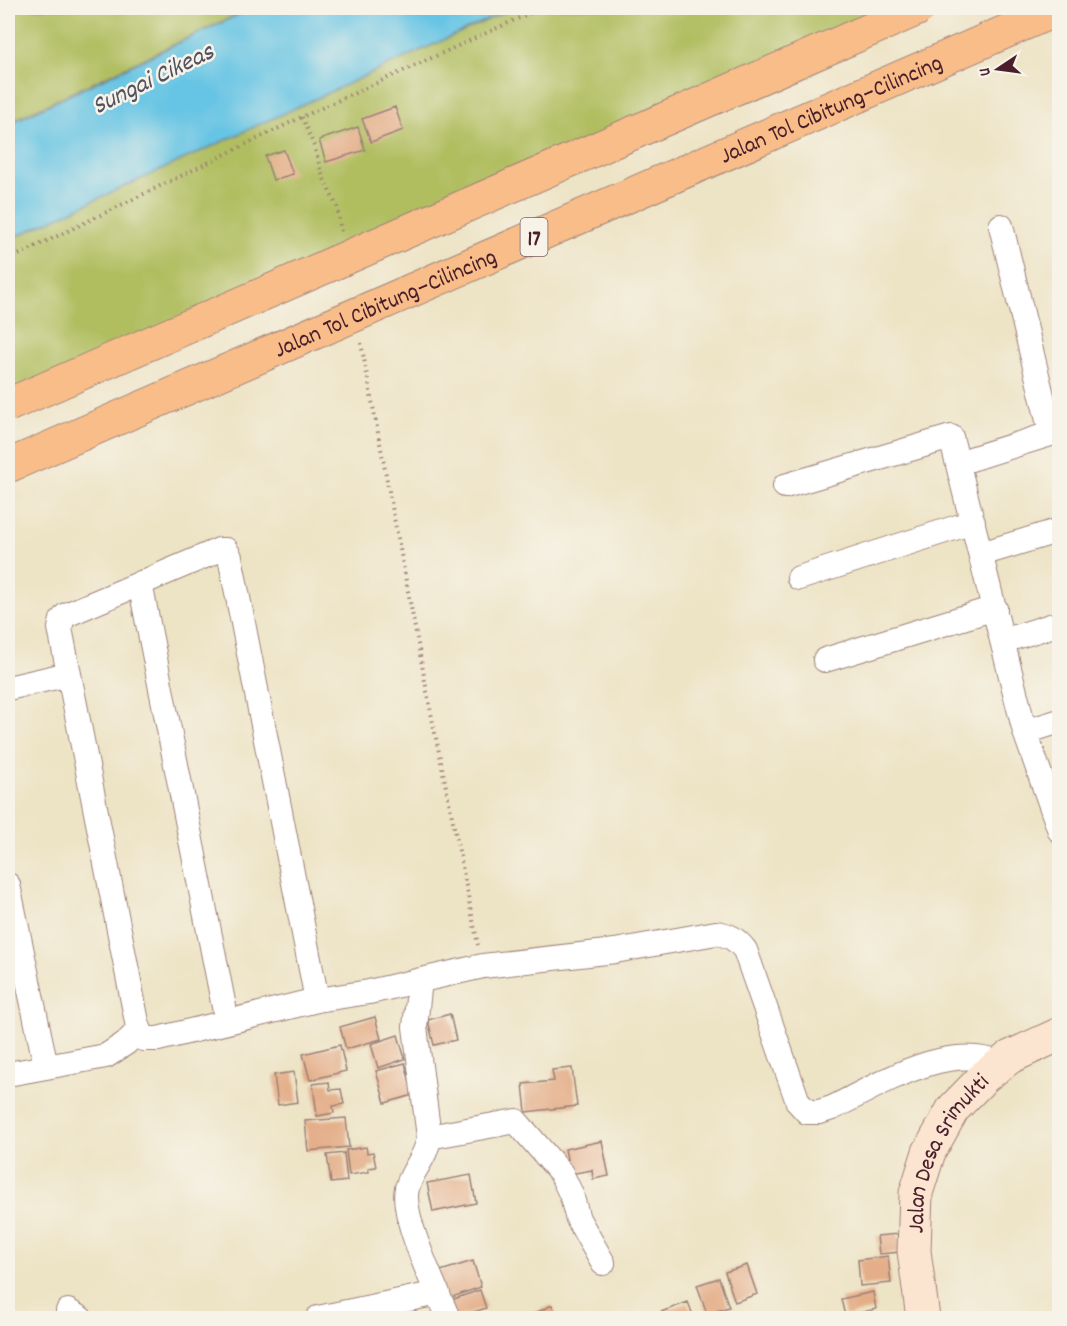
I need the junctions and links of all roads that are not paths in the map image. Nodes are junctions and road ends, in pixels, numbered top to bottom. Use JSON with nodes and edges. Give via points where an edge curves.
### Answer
{"nodes":[{"id":1,"x":920,"y":8,"type":"edge"},
{"id":2,"x":1059,"y":8,"type":"edge"},
{"id":3,"x":1001,"y":226,"type":"dead end"},
{"id":4,"x":8,"y":405,"type":"edge"},
{"id":5,"x":1055,"y":432,"type":"edge"},
{"id":6,"x":958,"y":463,"type":"junction"},
{"id":7,"x":8,"y":466,"type":"edge"},
{"id":8,"x":785,"y":486,"type":"dead end"},
{"id":9,"x":973,"y":522,"type":"junction"},
{"id":10,"x":1059,"y":530,"type":"edge"},
{"id":11,"x":981,"y":554,"type":"junction"},
{"id":12,"x":799,"y":578,"type":"dead end"},
{"id":13,"x":140,"y":583,"type":"junction"},
{"id":14,"x":994,"y":608,"type":"junction"},
{"id":15,"x":1059,"y":623,"type":"edge"},
{"id":16,"x":1003,"y":641,"type":"junction"},
{"id":17,"x":825,"y":660,"type":"dead end"},
{"id":18,"x":69,"y":674,"type":"junction"},
{"id":19,"x":8,"y":688,"type":"edge"},
{"id":20,"x":1059,"y":721,"type":"edge"},
{"id":21,"x":1025,"y":732,"type":"junction"},
{"id":22,"x":1059,"y":831,"type":"edge"},
{"id":23,"x":8,"y":885,"type":"edge"},
{"id":24,"x":420,"y":980,"type":"junction"},
{"id":25,"x":317,"y":1000,"type":"junction"},
{"id":26,"x":228,"y":1022,"type":"junction"},
{"id":27,"x":139,"y":1030,"type":"junction"},
{"id":28,"x":1059,"y":1035,"type":"edge"},
{"id":29,"x":1001,"y":1064,"type":"junction"},
{"id":30,"x":46,"y":1067,"type":"junction"},
{"id":31,"x":8,"y":1074,"type":"edge"},
{"id":32,"x":429,"y":1137,"type":"junction"},
{"id":33,"x":603,"y":1263,"type":"dead end"},
{"id":34,"x":438,"y":1293,"type":"junction"},
{"id":35,"x":318,"y":1318,"type":"edge"},
{"id":36,"x":448,"y":1318,"type":"edge"},
{"id":37,"x":923,"y":1318,"type":"edge"}],
"edges":[{"from":1,"to":4,"type":"highway","number":"17","bridge":true},
{"from":2,"to":7,"type":"highway","name":"Jalan Tol Cibitung–Cilincing","number":"17","bridge":true},
{"from":3,"to":5,"type":"street"},
{"from":5,"to":6,"type":"street"},
{"from":6,"to":8,"type":"street","via":[[951,437]]},
{"from":6,"to":9,"type":"street"},
{"from":9,"to":11,"type":"street"},
{"from":9,"to":12,"type":"street"},
{"from":10,"to":11,"type":"street"},
{"from":11,"to":14,"type":"street"},
{"from":13,"to":18,"type":"street","via":[[66,615],[60,628]]},
{"from":13,"to":25,"type":"street","via":[[219,550],[226,550],[230,557]]},
{"from":13,"to":26,"type":"street"},
{"from":14,"to":16,"type":"street"},
{"from":14,"to":17,"type":"street"},
{"from":15,"to":16,"type":"street"},
{"from":16,"to":21,"type":"street"},
{"from":18,"to":19,"type":"street"},
{"from":18,"to":27,"type":"street"},
{"from":20,"to":21,"type":"street"},
{"from":21,"to":22,"type":"street"},
{"from":23,"to":30,"type":"street"},
{"from":24,"to":25,"type":"street"},
{"from":24,"to":29,"type":"street","via":[[483,966],[726,934],[745,950],[798,1102],[807,1112],[832,1108],[911,1070],[951,1058],[974,1056]]},
{"from":24,"to":32,"type":"street","via":[[416,1027]]},
{"from":25,"to":26,"type":"street"},
{"from":26,"to":27,"type":"street","via":[[158,1039],[143,1039]]},
{"from":27,"to":30,"type":"street","via":[[106,1056]]},
{"from":28,"to":29,"type":"street","name":"Jalan Desa Srimukti"},
{"from":29,"to":37,"type":"street","name":"Jalan Desa Srimukti","via":[[953,1109],[929,1152],[916,1193],[914,1251]]},
{"from":30,"to":31,"type":"street"},
{"from":32,"to":33,"type":"street","via":[[516,1121],[561,1173],[578,1219]]},
{"from":32,"to":34,"type":"street","via":[[425,1155],[408,1187],[408,1217]]},
{"from":34,"to":35,"type":"street"},
{"from":34,"to":36,"type":"street"}]}
